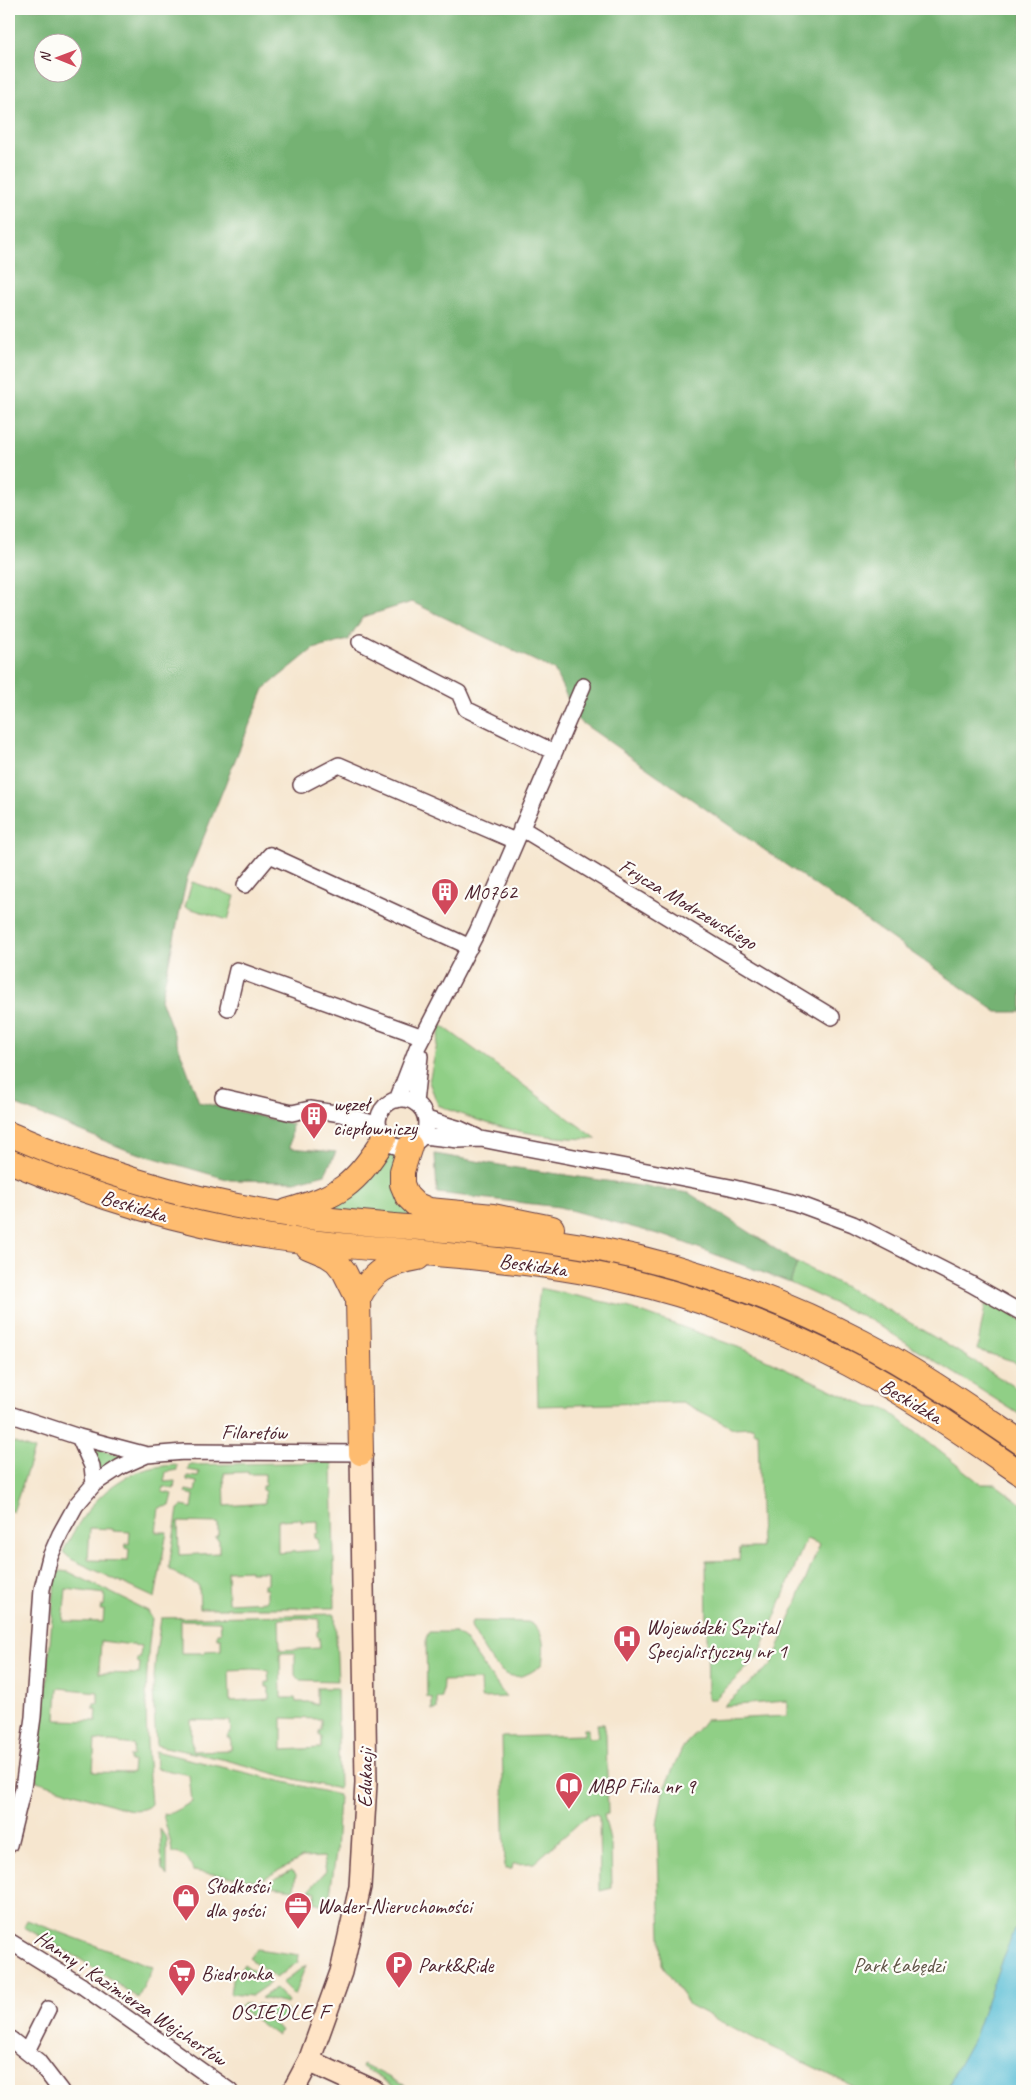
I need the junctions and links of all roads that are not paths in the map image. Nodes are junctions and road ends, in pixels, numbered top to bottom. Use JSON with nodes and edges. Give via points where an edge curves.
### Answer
{"nodes":[{"id":1,"x":360,"y":642,"type":"dead end"},
{"id":2,"x":583,"y":686,"type":"dead end"},
{"id":3,"x":554,"y":752,"type":"junction"},
{"id":4,"x":301,"y":785,"type":"dead end"},
{"id":5,"x":518,"y":835,"type":"junction"},
{"id":6,"x":245,"y":884,"type":"dead end"},
{"id":7,"x":470,"y":947,"type":"junction"},
{"id":8,"x":228,"y":1008,"type":"dead end"},
{"id":9,"x":832,"y":1017,"type":"dead end"},
{"id":10,"x":423,"y":1037,"type":"junction"},
{"id":11,"x":223,"y":1097,"type":"dead end"},
{"id":12,"x":397,"y":1100,"type":"junction"},
{"id":13,"x":415,"y":1103,"type":"junction"},
{"id":14,"x":382,"y":1110,"type":"junction"},
{"id":15,"x":340,"y":1114,"type":"junction"},
{"id":16,"x":426,"y":1119,"type":"junction"},
{"id":17,"x":381,"y":1132,"type":"junction"},
{"id":18,"x":9,"y":1134,"type":"edge"},
{"id":19,"x":481,"y":1139,"type":"junction"},
{"id":20,"x":416,"y":1141,"type":"junction"},
{"id":21,"x":9,"y":1161,"type":"edge"},
{"id":22,"x":279,"y":1214,"type":"junction"},
{"id":23,"x":277,"y":1238,"type":"junction"},
{"id":24,"x":599,"y":1249,"type":"junction"},
{"id":25,"x":440,"y":1254,"type":"junction"},
{"id":26,"x":358,"y":1299,"type":"junction"},
{"id":27,"x":1022,"y":1313,"type":"edge"},
{"id":28,"x":9,"y":1414,"type":"edge"},
{"id":29,"x":79,"y":1438,"type":"junction"},
{"id":30,"x":1019,"y":1440,"type":"edge"},
{"id":31,"x":361,"y":1453,"type":"junction"},
{"id":32,"x":147,"y":1455,"type":"junction"},
{"id":33,"x":999,"y":1458,"type":"junction"},
{"id":34,"x":1022,"y":1474,"type":"edge"},
{"id":35,"x":1022,"y":1481,"type":"edge"},
{"id":36,"x":94,"y":1484,"type":"junction"},
{"id":37,"x":9,"y":1845,"type":"edge"},
{"id":38,"x":9,"y":1941,"type":"edge"},
{"id":39,"x":48,"y":2009,"type":"dead end"},
{"id":40,"x":9,"y":2038,"type":"edge"},
{"id":41,"x":27,"y":2051,"type":"junction"},
{"id":42,"x":309,"y":2061,"type":"junction"},
{"id":43,"x":61,"y":2091,"type":"edge"},
{"id":44,"x":230,"y":2091,"type":"edge"},
{"id":45,"x":293,"y":2091,"type":"edge"},
{"id":46,"x":374,"y":2091,"type":"edge"}],
"edges":[{"from":1,"to":3,"type":"street","via":[[459,693],[466,709]]},
{"from":2,"to":3,"type":"street"},
{"from":3,"to":5,"type":"street"},
{"from":4,"to":5,"type":"street","name":"Frycza Modrzewskiego","via":[[340,765]]},
{"from":5,"to":7,"type":"street"},
{"from":5,"to":9,"type":"street","name":"Frycza Modrzewskiego"},
{"from":6,"to":7,"type":"street","via":[[270,855]]},
{"from":7,"to":10,"type":"street"},
{"from":8,"to":10,"type":"street","via":[[237,970]]},
{"from":10,"to":12,"type":"street"},
{"from":10,"to":13,"type":"street"},
{"from":11,"to":15,"type":"street","via":[[292,1113],[310,1109]]},
{"from":12,"to":13,"type":"street"},
{"from":12,"to":14,"type":"street"},
{"from":13,"to":16,"type":"street"},
{"from":14,"to":15,"type":"street"},
{"from":14,"to":17,"type":"street"},
{"from":15,"to":17,"type":"street"},
{"from":16,"to":19,"type":"street"},
{"from":16,"to":20,"type":"street"},
{"from":17,"to":20,"type":"street","via":[[396,1147]]},
{"from":17,"to":22,"type":"main road","via":[[371,1160],[343,1190]]},
{"from":18,"to":22,"type":"main road","name":"Beskidzka","via":[[124,1178],[204,1200]]},
{"from":19,"to":20,"type":"street"},
{"from":19,"to":27,"type":"street","via":[[730,1187],[796,1203],[853,1224]]},
{"from":20,"to":24,"type":"main road","via":[[402,1171],[402,1184],[415,1204],[429,1210],[535,1223],[569,1233]]},
{"from":21,"to":23,"type":"main road","name":"Beskidzka","via":[[57,1181],[145,1210],[227,1230]]},
{"from":22,"to":24,"type":"main road","name":"Beskidzka","via":[[532,1238]]},
{"from":23,"to":25,"type":"main road","name":"Beskidzka"},
{"from":23,"to":26,"type":"main road","via":[[314,1249],[336,1261]]},
{"from":24,"to":30,"type":"main road","name":"Beskidzka","via":[[707,1277],[811,1318],[863,1342]]},
{"from":25,"to":26,"type":"main road","via":[[393,1263],[376,1272]]},
{"from":25,"to":33,"type":"main road","name":"Beskidzka","via":[[596,1274],[682,1296],[750,1319],[850,1364],[904,1395]]},
{"from":26,"to":31,"type":"main road"},
{"from":28,"to":29,"type":"street","name":"Filaretów"},
{"from":29,"to":32,"type":"street","name":"Filaretów"},
{"from":29,"to":36,"type":"street","via":[[92,1466]]},
{"from":31,"to":32,"type":"street","name":"Filaretów","via":[[184,1452]]},
{"from":31,"to":42,"type":"street","name":"Edukacji","via":[[366,1783],[363,1856],[355,1916],[341,1972]]},
{"from":32,"to":36,"type":"street","name":"Filaretów"},
{"from":33,"to":34,"type":"main road","name":"Beskidzka"},
{"from":33,"to":35,"type":"main road"},
{"from":36,"to":37,"type":"street","name":"Filaretów","via":[[76,1505],[60,1534],[42,1588],[33,1717],[23,1788]]},
{"from":38,"to":44,"type":"street","name":"Hanny i Kazimierza Wejchertów","via":[[82,1986]]},
{"from":39,"to":41,"type":"street"},
{"from":40,"to":41,"type":"street"},
{"from":41,"to":43,"type":"street"},
{"from":42,"to":45,"type":"street","name":"Edukacji"},
{"from":42,"to":46,"type":"street"}]}
